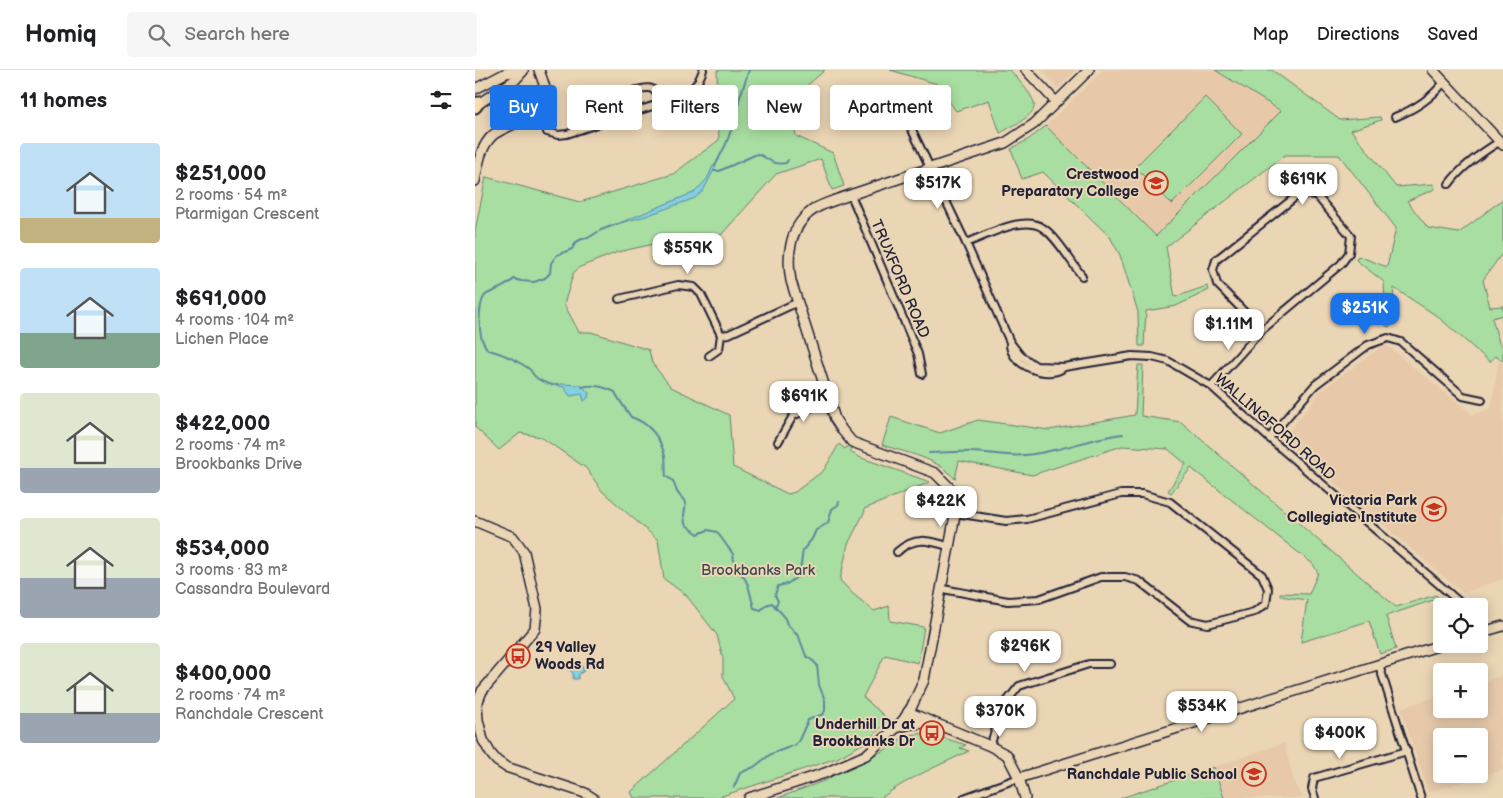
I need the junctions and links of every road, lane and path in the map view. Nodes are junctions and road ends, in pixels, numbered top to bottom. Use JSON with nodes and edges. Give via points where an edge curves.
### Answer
{"nodes":[{"id":1,"x":539,"y":70,"type":"edge"},
{"id":2,"x":703,"y":70,"type":"edge"},
{"id":3,"x":1027,"y":70,"type":"edge"},
{"id":4,"x":1089,"y":70,"type":"edge"},
{"id":5,"x":1433,"y":70,"type":"edge"},
{"id":6,"x":525,"y":71,"type":"edge"},
{"id":7,"x":1444,"y":82,"type":"junction"},
{"id":8,"x":696,"y":85,"type":"edge"},
{"id":9,"x":475,"y":89,"type":"edge"},
{"id":10,"x":1056,"y":102,"type":"junction"},
{"id":11,"x":476,"y":105,"type":"edge"},
{"id":12,"x":1395,"y":117,"type":"dead end"},
{"id":13,"x":579,"y":130,"type":"edge"},
{"id":14,"x":912,"y":130,"type":"edge"},
{"id":15,"x":547,"y":132,"type":"dead end"},
{"id":16,"x":1501,"y":144,"type":"edge"},
{"id":17,"x":929,"y":168,"type":"junction"},
{"id":18,"x":475,"y":181,"type":"edge"},
{"id":19,"x":1449,"y":184,"type":"dead end"},
{"id":20,"x":851,"y":195,"type":"junction"},
{"id":21,"x":966,"y":243,"type":"junction"},
{"id":22,"x":1082,"y":276,"type":"dead end"},
{"id":23,"x":619,"y":299,"type":"dead end"},
{"id":24,"x":798,"y":302,"type":"junction"},
{"id":25,"x":1262,"y":330,"type":"junction"},
{"id":26,"x":721,"y":335,"type":"junction"},
{"id":27,"x":709,"y":356,"type":"dead end"},
{"id":28,"x":922,"y":374,"type":"dead end"},
{"id":29,"x":1211,"y":386,"type":"junction"},
{"id":30,"x":828,"y":399,"type":"junction"},
{"id":31,"x":1482,"y":400,"type":"dead end"},
{"id":32,"x":1269,"y":438,"type":"junction"},
{"id":33,"x":778,"y":442,"type":"dead end"},
{"id":34,"x":956,"y":513,"type":"junction"},
{"id":35,"x":475,"y":521,"type":"edge"},
{"id":36,"x":949,"y":547,"type":"junction"},
{"id":37,"x":897,"y":552,"type":"dead end"},
{"id":38,"x":943,"y":589,"type":"junction"},
{"id":39,"x":1455,"y":598,"type":"edge"},
{"id":40,"x":1503,"y":626,"type":"edge"},
{"id":41,"x":1488,"y":630,"type":"edge"},
{"id":42,"x":1433,"y":648,"type":"edge"},
{"id":43,"x":1110,"y":664,"type":"dead end"},
{"id":44,"x":1379,"y":665,"type":"junction"},
{"id":45,"x":908,"y":712,"type":"junction"},
{"id":46,"x":932,"y":723,"type":"junction"},
{"id":47,"x":896,"y":728,"type":"junction"},
{"id":48,"x":990,"y":746,"type":"junction"},
{"id":49,"x":1407,"y":752,"type":"junction"},
{"id":50,"x":1019,"y":778,"type":"junction"},
{"id":51,"x":593,"y":798,"type":"edge"},
{"id":52,"x":749,"y":798,"type":"edge"},
{"id":53,"x":963,"y":798,"type":"edge"},
{"id":54,"x":1025,"y":798,"type":"edge"},
{"id":55,"x":1315,"y":798,"type":"edge"},
{"id":56,"x":1421,"y":798,"type":"edge"}],
"edges":[{"from":1,"to":18,"type":"street","via":[[546,93],[545,106],[493,136],[479,160]]},
{"from":2,"to":8,"type":"street"},
{"from":3,"to":10,"type":"street"},
{"from":4,"to":10,"type":"street"},
{"from":5,"to":7,"type":"street"},
{"from":6,"to":9,"type":"street","via":[[506,74]]},
{"from":6,"to":11,"type":"street"},
{"from":7,"to":12,"type":"street","via":[[1435,94],[1413,110]]},
{"from":7,"to":16,"type":"street"},
{"from":10,"to":17,"type":"street","via":[[1033,124],[1005,143]]},
{"from":13,"to":15,"type":"street","via":[[559,135]]},
{"from":14,"to":17,"type":"street","name":"WALLINGFORD ROAD"},
{"from":16,"to":19,"type":"street","via":[[1486,150],[1457,173]]},
{"from":17,"to":20,"type":"street"},
{"from":17,"to":21,"type":"street","name":"WALLINGFORD ROAD"},
{"from":20,"to":24,"type":"street","via":[[815,208],[798,227],[788,257]]},
{"from":20,"to":28,"type":"street","name":"TRUXFORD ROAD","via":[[919,354]]},
{"from":21,"to":22,"type":"street","via":[[1012,226],[1027,223],[1042,227]]},
{"from":21,"to":29,"type":"street","name":"WALLINGFORD ROAD","via":[[1010,342],[1020,355],[1036,366],[1064,367],[1132,356],[1152,357],[1168,361]]},
{"from":23,"to":26,"type":"street","via":[[678,285],[694,287],[701,294]]},
{"from":24,"to":26,"type":"street"},
{"from":24,"to":30,"type":"street"},
{"from":25,"to":25,"type":"street","via":[[1217,284],[1213,270],[1216,260],[1294,198],[1303,194],[1316,195],[1351,236],[1349,253],[1341,264]]},
{"from":25,"to":29,"type":"street"},
{"from":26,"to":27,"type":"street","via":[[719,349]]},
{"from":29,"to":32,"type":"street","name":"WALLINGFORD ROAD"},
{"from":30,"to":33,"type":"street","via":[[793,416]]},
{"from":30,"to":34,"type":"street","via":[[835,419],[852,442],[935,473],[951,490]]},
{"from":31,"to":32,"type":"street","via":[[1463,396],[1401,342],[1388,338],[1368,346],[1315,385]]},
{"from":32,"to":39,"type":"street","name":"WALLINGFORD ROAD"},
{"from":34,"to":36,"type":"street"},
{"from":34,"to":38,"type":"street","via":[[1006,521],[1044,516],[1121,494],[1143,494],[1170,502],[1262,576],[1268,589],[1266,604],[1254,612],[1208,624],[1189,620],[1139,581],[1125,577],[1101,577],[1039,598],[1008,601]]},
{"from":35,"to":51,"type":"street","via":[[513,537],[524,552],[537,609],[535,629],[482,691],[477,704],[483,740],[497,761],[506,766]]},
{"from":36,"to":37,"type":"street","via":[[915,541]]},
{"from":36,"to":38,"type":"street"},
{"from":38,"to":45,"type":"street","via":[[924,680]]},
{"from":40,"to":41,"type":"street"},
{"from":42,"to":44,"type":"street"},
{"from":43,"to":48,"type":"street","via":[[1089,664],[1019,686],[1004,705]]},
{"from":44,"to":49,"type":"street"},
{"from":44,"to":50,"type":"street"},
{"from":45,"to":46,"type":"street"},
{"from":45,"to":47,"type":"street"},
{"from":46,"to":47,"type":"street","via":[[917,722]]},
{"from":46,"to":48,"type":"street"},
{"from":47,"to":52,"type":"street","via":[[866,755],[825,773]]},
{"from":48,"to":50,"type":"street","via":[[1007,756]]},
{"from":49,"to":55,"type":"street","via":[[1314,778],[1312,789]]},
{"from":49,"to":56,"type":"street"},
{"from":50,"to":53,"type":"street"},
{"from":50,"to":54,"type":"street"}]}
